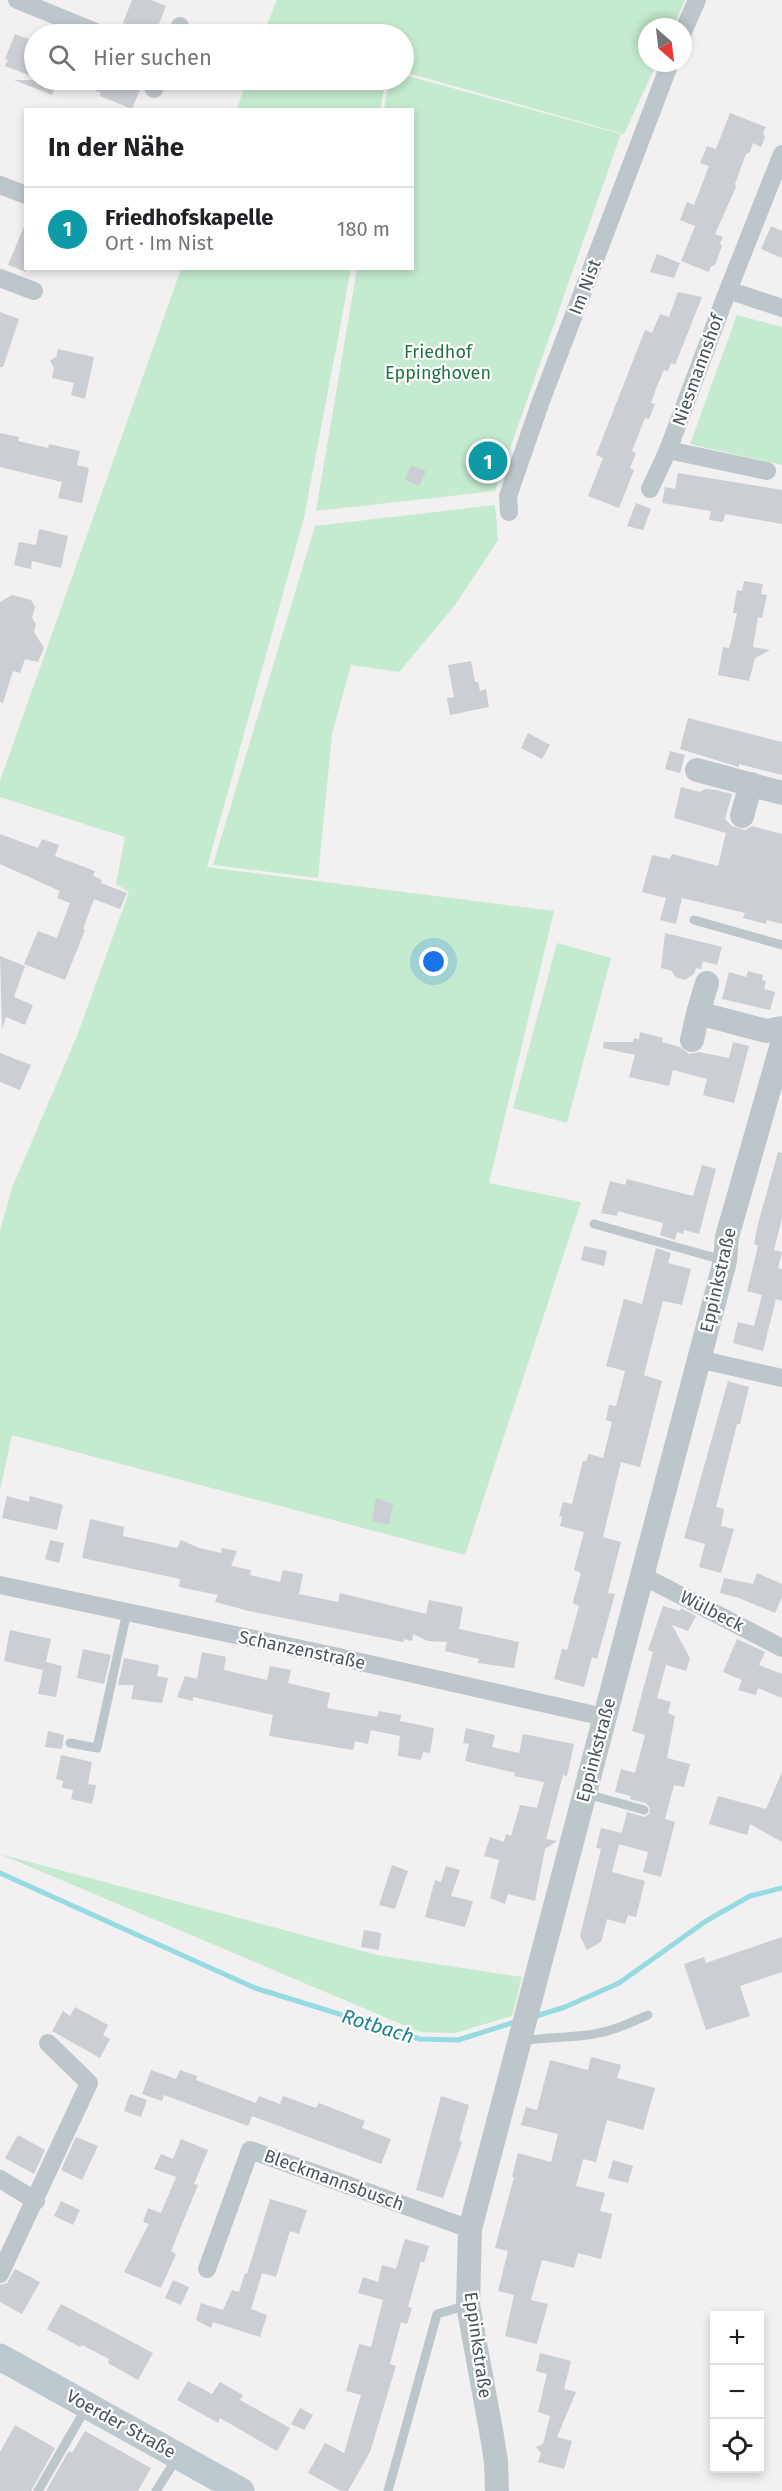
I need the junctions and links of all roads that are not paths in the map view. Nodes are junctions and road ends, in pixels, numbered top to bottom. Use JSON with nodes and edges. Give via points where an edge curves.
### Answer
{"nodes":[{"id":1,"x":17,"y":0,"type":"edge"},
{"id":2,"x":697,"y":0,"type":"edge"},
{"id":3,"x":689,"y":18,"type":"edge"},
{"id":4,"x":76,"y":24,"type":"edge"},
{"id":5,"x":667,"y":72,"type":"edge"},
{"id":6,"x":782,"y":154,"type":"edge"},
{"id":7,"x":0,"y":185,"type":"edge"},
{"id":8,"x":24,"y":194,"type":"edge"},
{"id":9,"x":0,"y":279,"type":"edge"},
{"id":10,"x":728,"y":290,"type":"junction"},
{"id":11,"x":34,"y":291,"type":"dead end"},
{"id":12,"x":782,"y":308,"type":"edge"},
{"id":13,"x":668,"y":450,"type":"junction"},
{"id":14,"x":767,"y":471,"type":"dead end"},
{"id":15,"x":650,"y":489,"type":"dead end"},
{"id":16,"x":508,"y":512,"type":"dead end"},
{"id":17,"x":697,"y":770,"type":"dead end"},
{"id":18,"x":751,"y":784,"type":"junction"},
{"id":19,"x":782,"y":793,"type":"edge"},
{"id":20,"x":742,"y":816,"type":"dead end"},
{"id":21,"x":694,"y":920,"type":"dead end"},
{"id":22,"x":782,"y":945,"type":"edge"},
{"id":23,"x":707,"y":983,"type":"dead end"},
{"id":24,"x":698,"y":1013,"type":"junction"},
{"id":25,"x":782,"y":1028,"type":"edge"},
{"id":26,"x":692,"y":1040,"type":"dead end"},
{"id":27,"x":782,"y":1044,"type":"edge"},
{"id":28,"x":594,"y":1224,"type":"dead end"},
{"id":29,"x":725,"y":1261,"type":"junction"},
{"id":30,"x":698,"y":1359,"type":"junction"},
{"id":31,"x":782,"y":1378,"type":"edge"},
{"id":32,"x":641,"y":1575,"type":"junction"},
{"id":33,"x":0,"y":1585,"type":"edge"},
{"id":34,"x":127,"y":1612,"type":"junction"},
{"id":35,"x":782,"y":1648,"type":"edge"},
{"id":36,"x":604,"y":1717,"type":"junction"},
{"id":37,"x":70,"y":1743,"type":"dead end"},
{"id":38,"x":584,"y":1794,"type":"junction"},
{"id":39,"x":644,"y":1810,"type":"dead end"},
{"id":40,"x":648,"y":2015,"type":"dead end"},
{"id":41,"x":520,"y":2040,"type":"junction"},
{"id":42,"x":48,"y":2043,"type":"dead end"},
{"id":43,"x":0,"y":2179,"type":"edge"},
{"id":44,"x":36,"y":2200,"type":"junction"},
{"id":45,"x":470,"y":2229,"type":"junction"},
{"id":46,"x":207,"y":2269,"type":"dead end"},
{"id":47,"x":0,"y":2274,"type":"edge"},
{"id":48,"x":468,"y":2305,"type":"junction"},
{"id":49,"x":0,"y":2357,"type":"edge"},
{"id":50,"x":87,"y":2406,"type":"junction"},
{"id":51,"x":178,"y":2456,"type":"junction"},
{"id":52,"x":496,"y":2462,"type":"junction"},
{"id":53,"x":38,"y":2491,"type":"edge"},
{"id":54,"x":156,"y":2491,"type":"edge"},
{"id":55,"x":241,"y":2491,"type":"edge"},
{"id":56,"x":387,"y":2491,"type":"edge"},
{"id":57,"x":486,"y":2491,"type":"edge"},
{"id":58,"x":497,"y":2491,"type":"edge"}],
"edges":[{"from":1,"to":4,"type":"street"},
{"from":2,"to":3,"type":"street"},
{"from":5,"to":16,"type":"street","name":"Im Nist","via":[[540,401],[508,496]]},
{"from":6,"to":10,"type":"street","name":"Niesmannshof"},
{"from":7,"to":8,"type":"street"},
{"from":9,"to":11,"type":"street"},
{"from":10,"to":12,"type":"street","name":"Niesmannshof"},
{"from":10,"to":13,"type":"street","name":"Niesmannshof"},
{"from":13,"to":14,"type":"street","name":"Niesmannshof"},
{"from":13,"to":15,"type":"street","name":"Niesmannshof"},
{"from":17,"to":18,"type":"street"},
{"from":18,"to":19,"type":"street"},
{"from":18,"to":20,"type":"street"},
{"from":21,"to":22,"type":"lane"},
{"from":23,"to":24,"type":"street"},
{"from":24,"to":25,"type":"street","via":[[766,1031]]},
{"from":24,"to":26,"type":"street"},
{"from":27,"to":29,"type":"street","name":"Eppinkstraße","via":[[727,1237]]},
{"from":28,"to":29,"type":"lane"},
{"from":29,"to":30,"type":"street","name":"Eppinkstraße"},
{"from":30,"to":31,"type":"street"},
{"from":30,"to":32,"type":"street","name":"Eppinkstraße"},
{"from":32,"to":35,"type":"street","name":"Wülbeck"},
{"from":32,"to":36,"type":"street","name":"Eppinkstraße"},
{"from":33,"to":34,"type":"street","name":"Schanzenstraße"},
{"from":34,"to":36,"type":"street","name":"Schanzenstraße"},
{"from":34,"to":37,"type":"lane","via":[[97,1748]]},
{"from":36,"to":38,"type":"street","name":"Eppinkstraße"},
{"from":38,"to":39,"type":"lane"},
{"from":38,"to":41,"type":"street","name":"Eppinkstraße"},
{"from":40,"to":41,"type":"lane","via":[[593,2034]]},
{"from":41,"to":45,"type":"street","name":"Eppinkstraße"},
{"from":42,"to":44,"type":"street","via":[[89,2083]]},
{"from":43,"to":44,"type":"street"},
{"from":44,"to":47,"type":"street"},
{"from":45,"to":46,"type":"street","name":"Bleckmannsbusch","via":[[250,2150]]},
{"from":45,"to":48,"type":"street","name":"Eppinkstraße"},
{"from":48,"to":52,"type":"street","name":"Eppinkstraße"},
{"from":48,"to":56,"type":"lane","via":[[437,2314]]},
{"from":49,"to":50,"type":"main road","name":"Voerder Straße"},
{"from":50,"to":51,"type":"main road","name":"Voerder Straße"},
{"from":50,"to":53,"type":"lane"},
{"from":51,"to":54,"type":"lane"},
{"from":51,"to":55,"type":"main road","name":"Voerder Straße"},
{"from":52,"to":57,"type":"street","name":"Eppinkstraße"},
{"from":52,"to":58,"type":"street","name":"Eppinkstraße"}]}
